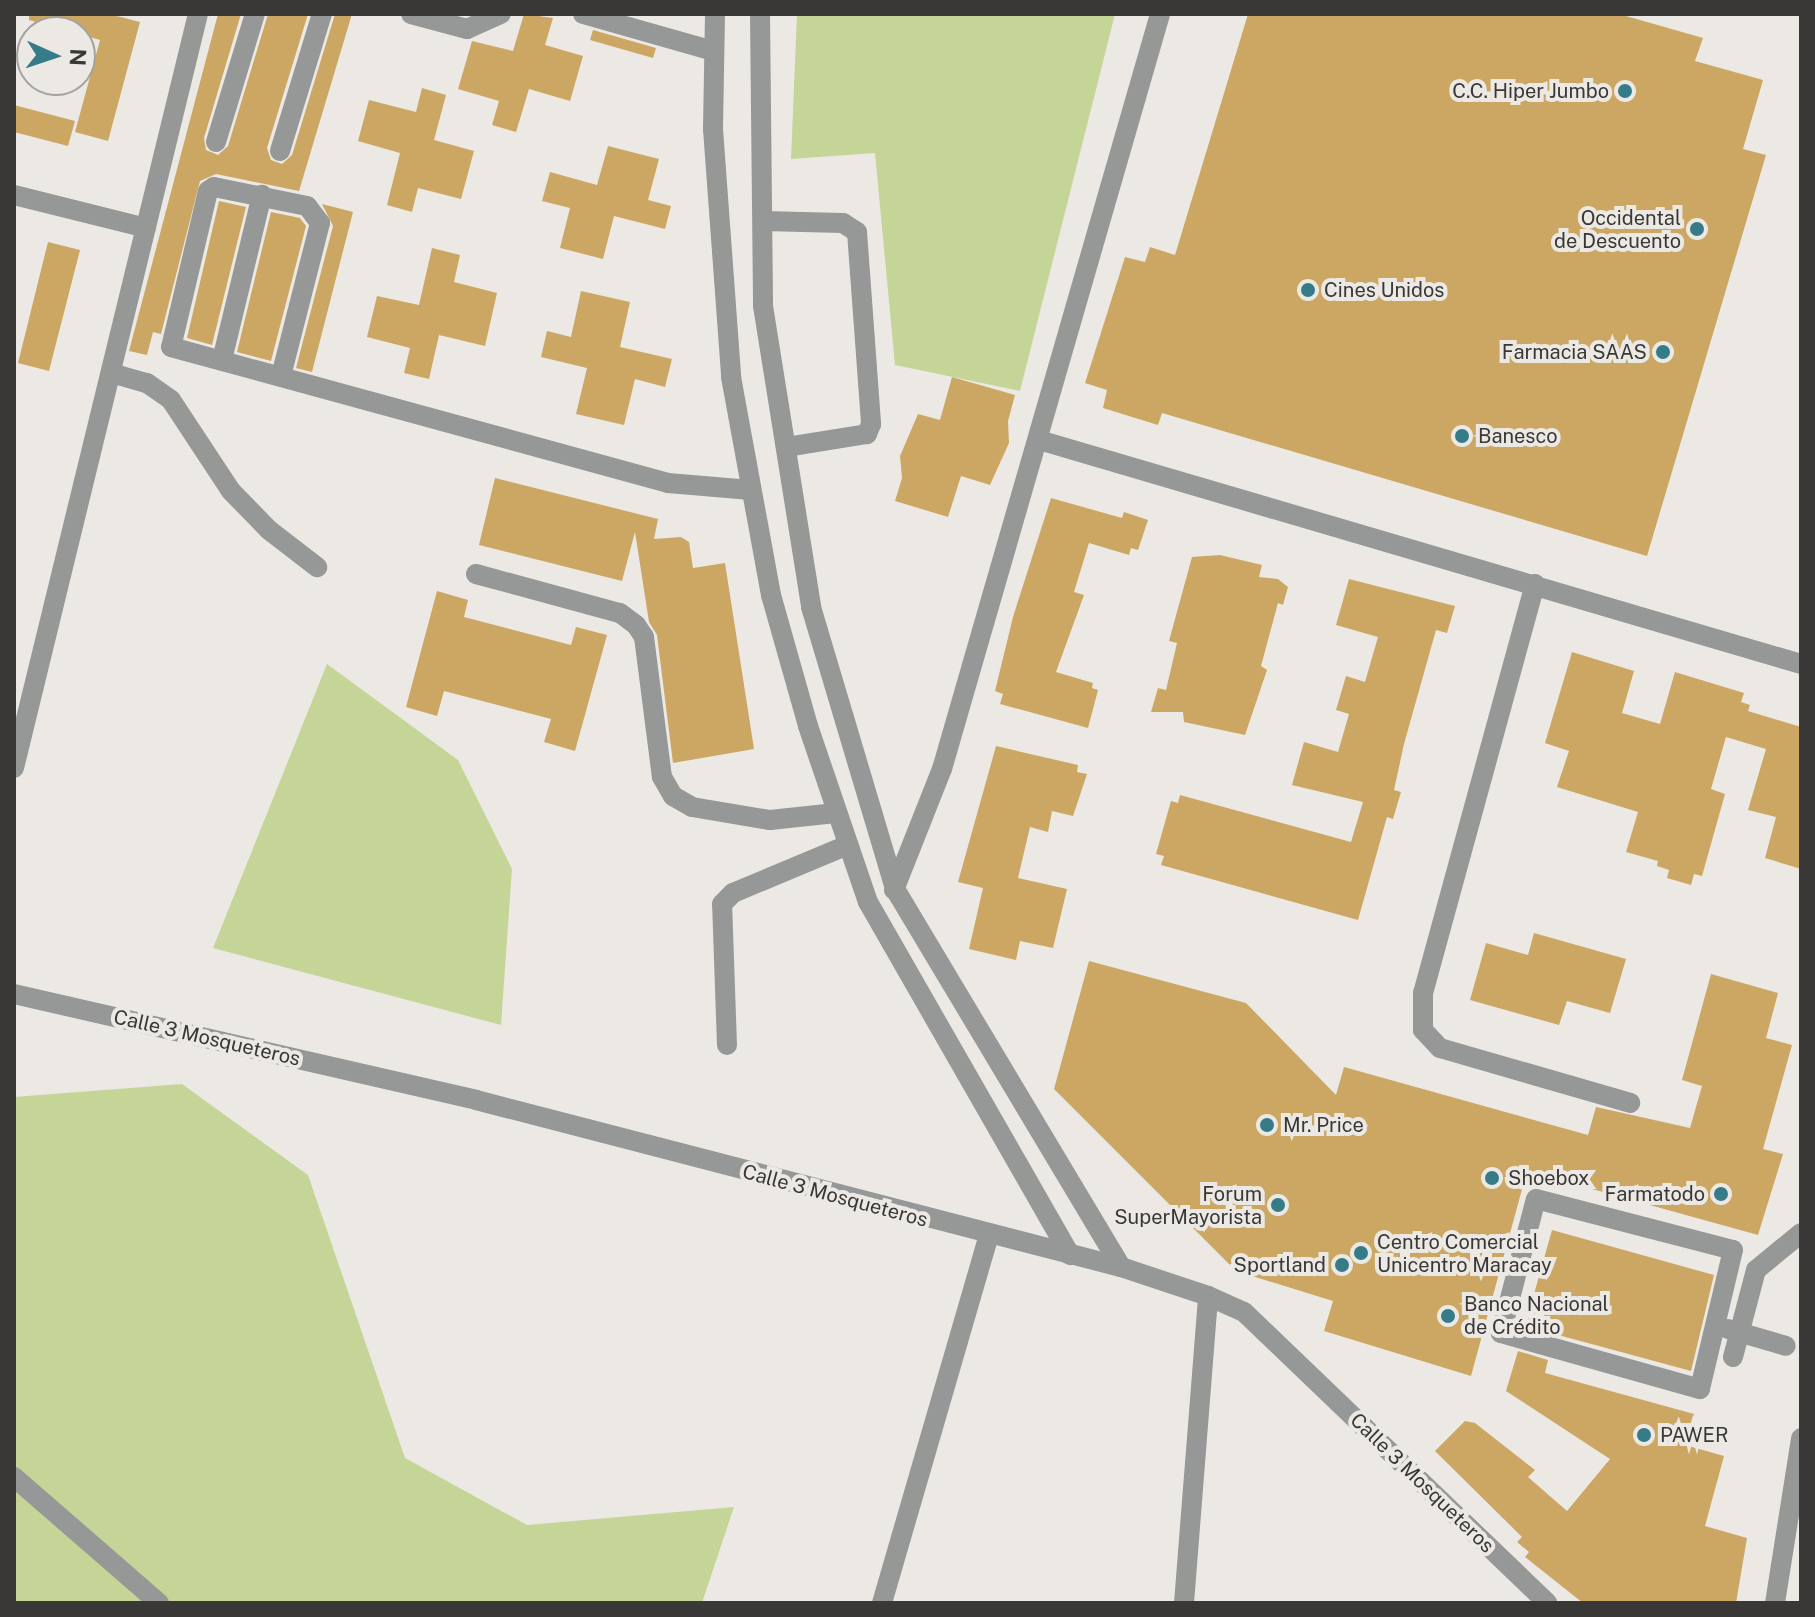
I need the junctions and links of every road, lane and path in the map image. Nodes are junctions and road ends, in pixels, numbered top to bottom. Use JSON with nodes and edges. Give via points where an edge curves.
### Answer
{"nodes":[{"id":1,"x":198,"y":14,"type":"edge"},
{"id":2,"x":255,"y":14,"type":"edge"},
{"id":3,"x":322,"y":14,"type":"edge"},
{"id":4,"x":411,"y":14,"type":"edge"},
{"id":5,"x":501,"y":14,"type":"edge"},
{"id":6,"x":583,"y":14,"type":"edge"},
{"id":7,"x":715,"y":14,"type":"edge"},
{"id":8,"x":760,"y":14,"type":"edge"},
{"id":9,"x":1160,"y":14,"type":"edge"},
{"id":10,"x":714,"y":51,"type":"junction"},
{"id":11,"x":216,"y":142,"type":"dead end"},
{"id":12,"x":280,"y":151,"type":"dead end"},
{"id":13,"x":14,"y":195,"type":"edge"},
{"id":14,"x":262,"y":195,"type":"junction"},
{"id":15,"x":763,"y":221,"type":"junction"},
{"id":16,"x":146,"y":228,"type":"junction"},
{"id":17,"x":222,"y":360,"type":"junction"},
{"id":18,"x":111,"y":373,"type":"junction"},
{"id":19,"x":281,"y":376,"type":"junction"},
{"id":20,"x":1039,"y":440,"type":"junction"},
{"id":21,"x":787,"y":447,"type":"junction"},
{"id":22,"x":751,"y":490,"type":"junction"},
{"id":23,"x":317,"y":567,"type":"dead end"},
{"id":24,"x":476,"y":574,"type":"dead end"},
{"id":25,"x":1535,"y":584,"type":"junction"},
{"id":26,"x":1801,"y":664,"type":"edge"},
{"id":27,"x":24,"y":687,"type":"edge"},
{"id":28,"x":14,"y":768,"type":"edge"},
{"id":29,"x":836,"y":813,"type":"junction"},
{"id":30,"x":848,"y":845,"type":"junction"},
{"id":31,"x":895,"y":889,"type":"junction"},
{"id":32,"x":868,"y":902,"type":"junction"},
{"id":33,"x":14,"y":994,"type":"edge"},
{"id":34,"x":727,"y":1045,"type":"dead end"},
{"id":35,"x":1630,"y":1103,"type":"dead end"},
{"id":36,"x":1801,"y":1233,"type":"edge"},
{"id":37,"x":988,"y":1237,"type":"junction"},
{"id":38,"x":1070,"y":1255,"type":"junction"},
{"id":39,"x":1121,"y":1267,"type":"junction"},
{"id":40,"x":1208,"y":1296,"type":"junction"},
{"id":41,"x":1717,"y":1326,"type":"junction"},
{"id":42,"x":1786,"y":1346,"type":"dead end"},
{"id":43,"x":1733,"y":1357,"type":"dead end"},
{"id":44,"x":1801,"y":1438,"type":"edge"},
{"id":45,"x":14,"y":1477,"type":"edge"},
{"id":46,"x":159,"y":1603,"type":"edge"},
{"id":47,"x":882,"y":1603,"type":"edge"},
{"id":48,"x":1184,"y":1603,"type":"edge"},
{"id":49,"x":1547,"y":1603,"type":"edge"},
{"id":50,"x":1775,"y":1603,"type":"edge"}],
"edges":[{"from":1,"to":16,"type":"street"},
{"from":2,"to":11,"type":"street"},
{"from":3,"to":12,"type":"street"},
{"from":4,"to":5,"type":"street","via":[[467,29]]},
{"from":6,"to":10,"type":"street"},
{"from":7,"to":10,"type":"street"},
{"from":8,"to":15,"type":"street"},
{"from":9,"to":20,"type":"street"},
{"from":10,"to":22,"type":"street","via":[[713,129],[731,377]]},
{"from":13,"to":16,"type":"street"},
{"from":14,"to":17,"type":"street"},
{"from":14,"to":17,"type":"street","via":[[223,188],[208,191],[171,347]]},
{"from":14,"to":19,"type":"street","via":[[307,206],[320,223]]},
{"from":15,"to":21,"type":"street","via":[[763,306]]},
{"from":15,"to":21,"type":"street","via":[[843,223],[857,232],[871,424],[867,434]]},
{"from":16,"to":18,"type":"street"},
{"from":17,"to":19,"type":"street"},
{"from":18,"to":23,"type":"street","via":[[147,383],[171,400],[231,491],[269,530]]},
{"from":18,"to":27,"type":"street"},
{"from":19,"to":22,"type":"street","via":[[668,483]]},
{"from":20,"to":25,"type":"street"},
{"from":20,"to":31,"type":"street","via":[[942,769]]},
{"from":21,"to":31,"type":"street","via":[[811,607]]},
{"from":22,"to":29,"type":"street","via":[[771,595]]},
{"from":24,"to":29,"type":"street","via":[[620,613],[636,625],[644,637],[662,777],[673,796],[692,807],[770,820]]},
{"from":25,"to":26,"type":"street"},
{"from":25,"to":35,"type":"street","via":[[1423,993],[1423,1030],[1440,1048]]},
{"from":27,"to":28,"type":"street"},
{"from":29,"to":30,"type":"street"},
{"from":30,"to":32,"type":"street"},
{"from":30,"to":34,"type":"street","via":[[733,893],[722,904]]},
{"from":31,"to":32,"type":"street"},
{"from":31,"to":39,"type":"street"},
{"from":32,"to":38,"type":"street"},
{"from":33,"to":37,"type":"street","name":"Calle 3 Mosqueteros","via":[[476,1100]]},
{"from":36,"to":43,"type":"street","via":[[1756,1270]]},
{"from":37,"to":38,"type":"street","name":"Calle 3 Mosqueteros"},
{"from":37,"to":47,"type":"street"},
{"from":38,"to":39,"type":"street","name":"Calle 3 Mosqueteros"},
{"from":39,"to":40,"type":"street","name":"Calle 3 Mosqueteros"},
{"from":40,"to":48,"type":"street"},
{"from":40,"to":49,"type":"street","name":"Calle 3 Mosqueteros","via":[[1244,1312]]},
{"from":41,"to":41,"type":"street","via":[[1700,1389],[1501,1333],[1536,1199],[1733,1250]]},
{"from":41,"to":42,"type":"street"},
{"from":44,"to":50,"type":"street"},
{"from":45,"to":46,"type":"street"}]}
